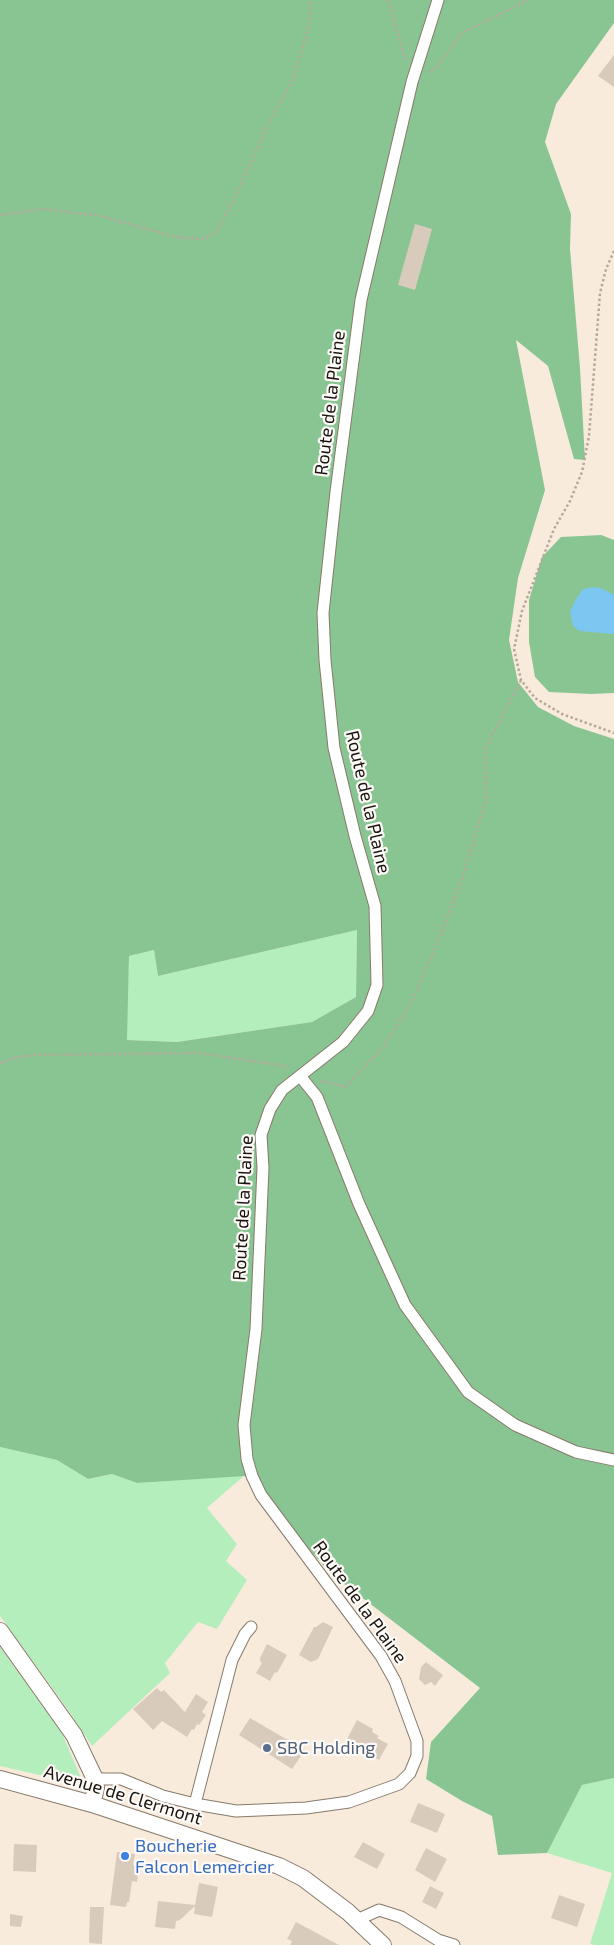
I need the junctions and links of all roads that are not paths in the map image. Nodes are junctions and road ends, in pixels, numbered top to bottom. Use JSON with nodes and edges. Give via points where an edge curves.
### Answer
{"nodes":[{"id":1,"x":438,"y":0,"type":"edge"},
{"id":2,"x":300,"y":1076,"type":"junction"},
{"id":3,"x":614,"y":1460,"type":"edge"},
{"id":4,"x":252,"y":1627,"type":"dead end"},
{"id":5,"x":0,"y":1631,"type":"edge"},
{"id":6,"x":0,"y":1779,"type":"edge"},
{"id":7,"x":95,"y":1779,"type":"junction"},
{"id":8,"x":92,"y":1804,"type":"junction"},
{"id":9,"x":195,"y":1804,"type":"junction"},
{"id":10,"x":357,"y":1920,"type":"junction"},
{"id":11,"x":384,"y":1945,"type":"edge"},
{"id":12,"x":454,"y":1945,"type":"edge"}],
"edges":[{"from":1,"to":2,"type":"street","name":"Route de la Plaine","via":[[412,82],[361,300],[322,612],[334,748],[375,906],[377,985],[368,1011],[343,1042]]},
{"from":2,"to":3,"type":"street","via":[[317,1097],[405,1305],[468,1392],[515,1425],[576,1452]]},
{"from":2,"to":9,"type":"street","name":"Route de la Plaine","via":[[282,1090],[270,1109],[261,1135],[256,1329],[244,1425],[247,1459],[261,1495],[360,1628],[395,1681],[417,1742],[417,1756],[410,1773],[399,1784],[349,1802],[306,1808],[236,1811]]},
{"from":4,"to":9,"type":"street","via":[[232,1660]]},
{"from":5,"to":7,"type":"main road","via":[[74,1735]]},
{"from":6,"to":8,"type":"main road","name":"Avenue de Clermont"},
{"from":7,"to":8,"type":"main road"},
{"from":7,"to":9,"type":"street","name":"Route de la Plaine","via":[[121,1778],[163,1796]]},
{"from":8,"to":10,"type":"main road","name":"Avenue de Clermont","via":[[279,1866],[303,1878]]},
{"from":10,"to":11,"type":"main road","name":"Avenue de Clermont"},
{"from":10,"to":12,"type":"street","via":[[379,1910],[402,1916],[438,1940]]}]}
